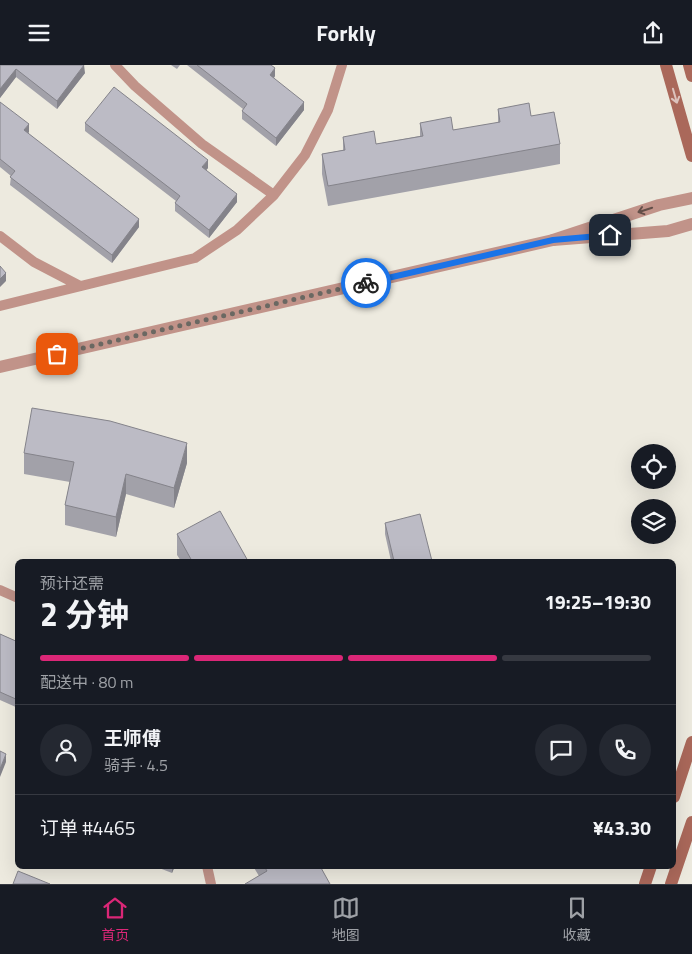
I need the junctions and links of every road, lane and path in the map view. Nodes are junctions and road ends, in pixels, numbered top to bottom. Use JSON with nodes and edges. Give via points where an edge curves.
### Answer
{"nodes":[{"id":1,"x":114,"y":65,"type":"edge"},
{"id":2,"x":342,"y":65,"type":"edge"},
{"id":3,"x":666,"y":65,"type":"edge"},
{"id":4,"x":689,"y":65,"type":"edge"},
{"id":5,"x":692,"y":76,"type":"edge"},
{"id":6,"x":692,"y":157,"type":"edge"},
{"id":7,"x":274,"y":195,"type":"junction"},
{"id":8,"x":692,"y":197,"type":"edge"},
{"id":9,"x":692,"y":224,"type":"edge"},
{"id":10,"x":0,"y":236,"type":"edge"},
{"id":11,"x":553,"y":240,"type":"junction"},
{"id":12,"x":80,"y":286,"type":"junction"},
{"id":13,"x":0,"y":306,"type":"edge"},
{"id":14,"x":0,"y":367,"type":"edge"},
{"id":15,"x":0,"y":591,"type":"edge"},
{"id":16,"x":15,"y":597,"type":"edge"},
{"id":17,"x":692,"y":741,"type":"edge"},
{"id":18,"x":676,"y":791,"type":"edge"},
{"id":19,"x":692,"y":822,"type":"edge"},
{"id":20,"x":208,"y":869,"type":"edge"},
{"id":21,"x":650,"y":869,"type":"edge"},
{"id":22,"x":211,"y":884,"type":"edge"},
{"id":23,"x":645,"y":884,"type":"edge"},
{"id":24,"x":671,"y":884,"type":"edge"}],
"edges":[{"from":1,"to":7,"type":"lane","via":[[202,144]]},
{"from":2,"to":7,"type":"lane","via":[[328,110],[305,155]]},
{"from":3,"to":6,"type":"main road","one_way":true},
{"from":4,"to":5,"type":"main road"},
{"from":7,"to":12,"type":"lane","via":[[237,230],[195,258]]},
{"from":8,"to":11,"type":"street","one_way":true},
{"from":9,"to":11,"type":"street","via":[[668,231]]},
{"from":10,"to":12,"type":"lane","via":[[34,262]]},
{"from":11,"to":14,"type":"street"},
{"from":12,"to":13,"type":"lane"},
{"from":15,"to":16,"type":"lane"},
{"from":17,"to":18,"type":"main road"},
{"from":19,"to":24,"type":"main road"},
{"from":20,"to":22,"type":"lane"},
{"from":21,"to":23,"type":"main road"}]}
